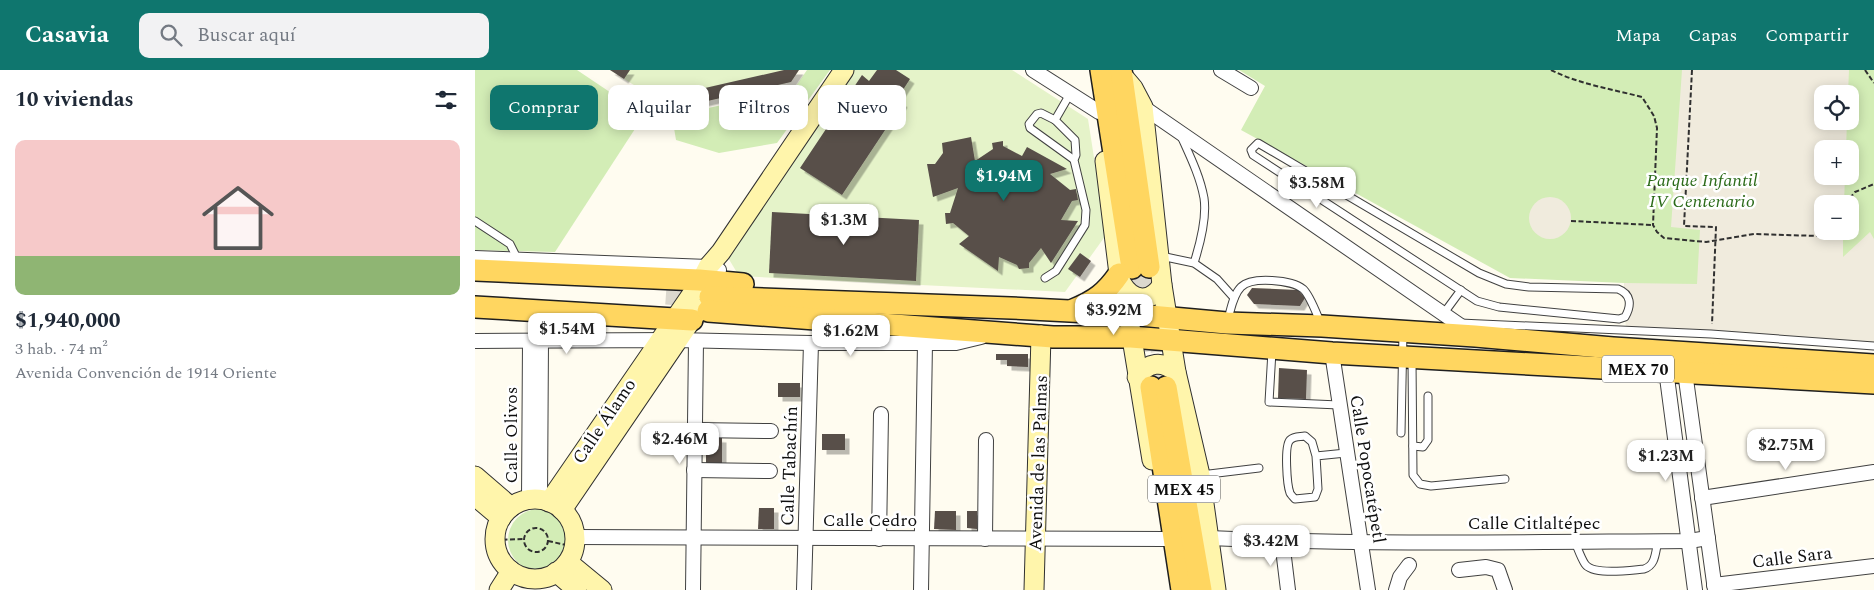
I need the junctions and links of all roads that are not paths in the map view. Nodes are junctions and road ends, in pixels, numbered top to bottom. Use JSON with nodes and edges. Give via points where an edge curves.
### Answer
{"nodes":[{"id":1,"x":844,"y":70,"type":"edge"},
{"id":2,"x":1033,"y":70,"type":"edge"},
{"id":3,"x":1221,"y":70,"type":"edge"},
{"id":4,"x":1112,"y":74,"type":"edge"},
{"id":5,"x":1251,"y":88,"type":"dead end"},
{"id":6,"x":1070,"y":94,"type":"junction"},
{"id":7,"x":1143,"y":107,"type":"junction"},
{"id":8,"x":1099,"y":112,"type":"junction"},
{"id":9,"x":1055,"y":120,"type":"junction"},
{"id":10,"x":1179,"y":131,"type":"junction"},
{"id":11,"x":1073,"y":159,"type":"junction"},
{"id":12,"x":475,"y":221,"type":"edge"},
{"id":13,"x":475,"y":258,"type":"edge"},
{"id":14,"x":518,"y":260,"type":"junction"},
{"id":15,"x":1194,"y":263,"type":"junction"},
{"id":16,"x":475,"y":270,"type":"edge"},
{"id":17,"x":1136,"y":270,"type":"junction"},
{"id":18,"x":1045,"y":278,"type":"dead end"},
{"id":19,"x":475,"y":283,"type":"edge"},
{"id":20,"x":1162,"y":285,"type":"junction"},
{"id":21,"x":1461,"y":290,"type":"junction"},
{"id":22,"x":698,"y":291,"type":"junction"},
{"id":23,"x":1234,"y":298,"type":"junction"},
{"id":24,"x":475,"y":300,"type":"edge"},
{"id":25,"x":475,"y":307,"type":"edge"},
{"id":26,"x":1071,"y":311,"type":"junction"},
{"id":27,"x":1443,"y":313,"type":"junction"},
{"id":28,"x":1128,"y":314,"type":"junction"},
{"id":29,"x":1168,"y":318,"type":"junction"},
{"id":30,"x":1227,"y":323,"type":"junction"},
{"id":31,"x":1322,"y":326,"type":"junction"},
{"id":32,"x":1466,"y":330,"type":"junction"},
{"id":33,"x":1403,"y":332,"type":"junction"},
{"id":34,"x":1003,"y":333,"type":"junction"},
{"id":35,"x":1047,"y":336,"type":"junction"},
{"id":36,"x":1131,"y":337,"type":"junction"},
{"id":37,"x":668,"y":340,"type":"junction"},
{"id":38,"x":1171,"y":340,"type":"junction"},
{"id":39,"x":1651,"y":340,"type":"junction"},
{"id":40,"x":475,"y":341,"type":"edge"},
{"id":41,"x":536,"y":341,"type":"junction"},
{"id":42,"x":696,"y":341,"type":"junction"},
{"id":43,"x":811,"y":343,"type":"junction"},
{"id":44,"x":925,"y":343,"type":"junction"},
{"id":45,"x":1874,"y":346,"type":"edge"},
{"id":46,"x":1272,"y":348,"type":"junction"},
{"id":47,"x":1332,"y":353,"type":"junction"},
{"id":48,"x":1406,"y":357,"type":"junction"},
{"id":49,"x":1874,"y":365,"type":"edge"},
{"id":50,"x":1675,"y":371,"type":"junction"},
{"id":51,"x":1158,"y":381,"type":"junction"},
{"id":52,"x":1874,"y":384,"type":"edge"},
{"id":53,"x":1428,"y":396,"type":"dead end"},
{"id":54,"x":1339,"y":405,"type":"junction"},
{"id":55,"x":881,"y":414,"type":"dead end"},
{"id":56,"x":695,"y":430,"type":"junction"},
{"id":57,"x":771,"y":431,"type":"dead end"},
{"id":58,"x":1401,"y":432,"type":"dead end"},
{"id":59,"x":986,"y":440,"type":"dead end"},
{"id":60,"x":1413,"y":446,"type":"junction"},
{"id":61,"x":1346,"y":453,"type":"junction"},
{"id":62,"x":1316,"y":456,"type":"junction"},
{"id":63,"x":1259,"y":468,"type":"dead end"},
{"id":64,"x":695,"y":470,"type":"junction"},
{"id":65,"x":771,"y":472,"type":"dead end"},
{"id":66,"x":1874,"y":472,"type":"edge"},
{"id":67,"x":1200,"y":475,"type":"junction"},
{"id":68,"x":475,"y":476,"type":"edge"},
{"id":69,"x":1505,"y":479,"type":"dead end"},
{"id":70,"x":476,"y":498,"type":"edge"},
{"id":71,"x":1702,"y":498,"type":"junction"},
{"id":72,"x":545,"y":503,"type":"junction"},
{"id":73,"x":506,"y":512,"type":"junction"},
{"id":74,"x":1209,"y":538,"type":"junction"},
{"id":75,"x":1708,"y":538,"type":"junction"},
{"id":76,"x":693,"y":539,"type":"junction"},
{"id":77,"x":806,"y":539,"type":"junction"},
{"id":78,"x":879,"y":539,"type":"junction"},
{"id":79,"x":922,"y":539,"type":"junction"},
{"id":80,"x":985,"y":539,"type":"junction"},
{"id":81,"x":1042,"y":539,"type":"junction"},
{"id":82,"x":1166,"y":539,"type":"junction"},
{"id":83,"x":1282,"y":541,"type":"junction"},
{"id":84,"x":1658,"y":541,"type":"junction"},
{"id":85,"x":1689,"y":541,"type":"junction"},
{"id":86,"x":1360,"y":542,"type":"junction"},
{"id":87,"x":1575,"y":542,"type":"junction"},
{"id":88,"x":1409,"y":565,"type":"dead end"},
{"id":89,"x":1874,"y":566,"type":"edge"},
{"id":90,"x":1459,"y":570,"type":"dead end"},
{"id":91,"x":544,"y":572,"type":"edge"},
{"id":92,"x":1715,"y":587,"type":"edge"},
{"id":93,"x":499,"y":590,"type":"edge"},
{"id":94,"x":577,"y":590,"type":"edge"},
{"id":95,"x":602,"y":590,"type":"edge"},
{"id":96,"x":693,"y":590,"type":"edge"},
{"id":97,"x":805,"y":590,"type":"edge"},
{"id":98,"x":921,"y":590,"type":"edge"},
{"id":99,"x":1034,"y":590,"type":"edge"},
{"id":100,"x":1047,"y":590,"type":"edge"},
{"id":101,"x":1174,"y":590,"type":"edge"},
{"id":102,"x":1182,"y":590,"type":"edge"},
{"id":103,"x":1201,"y":590,"type":"edge"},
{"id":104,"x":1216,"y":590,"type":"edge"},
{"id":105,"x":1288,"y":590,"type":"edge"},
{"id":106,"x":1368,"y":590,"type":"edge"},
{"id":107,"x":1396,"y":590,"type":"edge"},
{"id":108,"x":1505,"y":590,"type":"edge"},
{"id":109,"x":1695,"y":590,"type":"edge"}],
"edges":[{"from":1,"to":22,"type":"main road","name":"Calle Álamo"},
{"from":2,"to":6,"type":"street"},
{"from":3,"to":5,"type":"street"},
{"from":4,"to":7,"type":"main road","via":[[1133,88]]},
{"from":4,"to":8,"type":"main road"},
{"from":4,"to":17,"type":"main road"},
{"from":6,"to":8,"type":"street"},
{"from":6,"to":9,"type":"lane"},
{"from":7,"to":10,"type":"street"},
{"from":7,"to":17,"type":"main road"},
{"from":8,"to":17,"type":"main road"},
{"from":9,"to":11,"type":"lane","via":[[1075,140],[1076,155]]},
{"from":9,"to":11,"type":"lane","via":[[1041,113],[1029,124],[1030,128]]},
{"from":10,"to":15,"type":"lane","via":[[1204,200],[1202,237]]},
{"from":10,"to":27,"type":"street"},
{"from":11,"to":18,"type":"lane","via":[[1086,210],[1085,225],[1056,271]]},
{"from":12,"to":14,"type":"lane","via":[[510,244]]},
{"from":13,"to":14,"type":"street"},
{"from":14,"to":22,"type":"street"},
{"from":15,"to":17,"type":"lane"},
{"from":15,"to":23,"type":"lane","via":[[1217,279]]},
{"from":16,"to":22,"type":"main road"},
{"from":17,"to":20,"type":"main road"},
{"from":17,"to":20,"type":"main road","via":[[1126,292],[1142,298],[1150,297]]},
{"from":17,"to":26,"type":"main road","via":[[1097,298]]},
{"from":17,"to":28,"type":"main road"},
{"from":19,"to":22,"type":"main road","number":"MEX 70"},
{"from":20,"to":29,"type":"main road"},
{"from":21,"to":21,"type":"lane","via":[[1477,301],[1499,307],[1619,319],[1628,312],[1629,297],[1618,289],[1529,287],[1506,284],[1479,273],[1260,144],[1251,150],[1253,156]]},
{"from":21,"to":27,"type":"lane"},
{"from":22,"to":24,"type":"main road","number":"MEX 70"},
{"from":22,"to":25,"type":"main road"},
{"from":22,"to":26,"type":"main road","number":"MEX 70","via":[[982,298],[1011,308]]},
{"from":22,"to":34,"type":"main road","number":"MEX 70"},
{"from":22,"to":37,"type":"main road","name":"Calle Álamo"},
{"from":23,"to":30,"type":"lane"},
{"from":23,"to":31,"type":"lane","via":[[1241,287],[1251,281],[1291,282],[1305,290]]},
{"from":26,"to":28,"type":"main road","number":"MEX 70"},
{"from":27,"to":32,"type":"street"},
{"from":28,"to":29,"type":"main road","number":"MEX 70"},
{"from":28,"to":36,"type":"main road"},
{"from":29,"to":30,"type":"main road","number":"MEX 70"},
{"from":29,"to":38,"type":"main road"},
{"from":30,"to":31,"type":"main road","number":"MEX 70"},
{"from":31,"to":33,"type":"main road","number":"MEX 70"},
{"from":32,"to":33,"type":"main road","number":"MEX 70"},
{"from":32,"to":39,"type":"main road","number":"MEX 70"},
{"from":33,"to":48,"type":"lane"},
{"from":34,"to":35,"type":"main road","number":"MEX 70"},
{"from":34,"to":44,"type":"street","via":[[956,343]]},
{"from":35,"to":36,"type":"main road","number":"MEX 70"},
{"from":35,"to":81,"type":"main road","name":"Avenida de las Palmas"},
{"from":36,"to":38,"type":"main road","number":"MEX 70"},
{"from":36,"to":51,"type":"main road"},
{"from":37,"to":41,"type":"street"},
{"from":37,"to":42,"type":"street"},
{"from":37,"to":72,"type":"main road","name":"Calle Álamo"},
{"from":38,"to":46,"type":"main road","number":"MEX 70"},
{"from":38,"to":51,"type":"main road"},
{"from":39,"to":45,"type":"lane","via":[[1711,334]]},
{"from":39,"to":49,"type":"main road","number":"MEX 70"},
{"from":40,"to":41,"type":"street"},
{"from":41,"to":72,"type":"street","name":"Calle Olivos"},
{"from":42,"to":43,"type":"street"},
{"from":42,"to":56,"type":"street"},
{"from":43,"to":44,"type":"street"},
{"from":43,"to":77,"type":"street","name":"Calle Tabachín"},
{"from":44,"to":79,"type":"street"},
{"from":46,"to":47,"type":"main road","number":"MEX 70"},
{"from":46,"to":54,"type":"lane","via":[[1269,402]]},
{"from":47,"to":48,"type":"main road","number":"MEX 70"},
{"from":47,"to":54,"type":"street","name":"Calle Popocatépetl"},
{"from":48,"to":50,"type":"main road","number":"MEX 70"},
{"from":48,"to":58,"type":"lane"},
{"from":48,"to":60,"type":"lane"},
{"from":50,"to":52,"type":"main road","number":"MEX 70"},
{"from":50,"to":71,"type":"street"},
{"from":50,"to":85,"type":"street"},
{"from":51,"to":67,"type":"main road"},
{"from":51,"to":82,"type":"main road"},
{"from":51,"to":102,"type":"main road","number":"MEX 45"},
{"from":51,"to":103,"type":"main road","number":"MEX 45"},
{"from":53,"to":60,"type":"lane","via":[[1428,440],[1423,446]]},
{"from":54,"to":61,"type":"street","name":"Calle Popocatépetl"},
{"from":55,"to":78,"type":"street"},
{"from":56,"to":57,"type":"street"},
{"from":56,"to":64,"type":"street"},
{"from":59,"to":80,"type":"street"},
{"from":60,"to":69,"type":"lane","via":[[1413,475],[1420,484],[1431,486]]},
{"from":61,"to":62,"type":"lane"},
{"from":61,"to":86,"type":"street","name":"Calle Popocatépetl"},
{"from":62,"to":62,"type":"lane","via":[[1318,489],[1315,497],[1295,499],[1289,486],[1286,449],[1289,441],[1305,436],[1312,442]]},
{"from":63,"to":67,"type":"lane"},
{"from":64,"to":65,"type":"street"},
{"from":64,"to":76,"type":"street"},
{"from":66,"to":71,"type":"street"},
{"from":67,"to":74,"type":"main road"},
{"from":68,"to":73,"type":"main road"},
{"from":70,"to":73,"type":"main road"},
{"from":71,"to":75,"type":"street"},
{"from":72,"to":73,"type":"main road"},
{"from":72,"to":91,"type":"main road","via":[[571,522]]},
{"from":73,"to":91,"type":"main road","via":[[496,528],[495,540],[503,562]]},
{"from":74,"to":83,"type":"street"},
{"from":74,"to":104,"type":"main road"},
{"from":75,"to":85,"type":"street","name":"Calle Citlaltépec"},
{"from":75,"to":92,"type":"street"},
{"from":76,"to":77,"type":"street","name":"Calle Cedro"},
{"from":76,"to":91,"type":"street","name":"Calle Cedro"},
{"from":76,"to":96,"type":"street"},
{"from":77,"to":78,"type":"street","name":"Calle Cedro"},
{"from":77,"to":97,"type":"street","name":"Calle Tabachín"},
{"from":78,"to":79,"type":"street","name":"Calle Cedro"},
{"from":79,"to":80,"type":"street","name":"Calle Cedro"},
{"from":79,"to":98,"type":"street"},
{"from":80,"to":81,"type":"street","name":"Calle Cedro"},
{"from":81,"to":82,"type":"street","name":"Calle Cedro"},
{"from":81,"to":99,"type":"main road","name":"Avenida de las Palmas"},
{"from":81,"to":100,"type":"main road","name":"Avenida de las Palmas"},
{"from":82,"to":101,"type":"main road"},
{"from":83,"to":86,"type":"street"},
{"from":83,"to":105,"type":"street"},
{"from":84,"to":85,"type":"street","name":"Calle Citlaltépec"},
{"from":84,"to":87,"type":"street","name":"Calle Citlaltépec"},
{"from":84,"to":87,"type":"lane","via":[[1650,567],[1603,571],[1592,570],[1585,565]]},
{"from":85,"to":109,"type":"street"},
{"from":86,"to":87,"type":"street","name":"Calle Citlaltépec"},
{"from":86,"to":106,"type":"street","name":"Calle Popocatépetl"},
{"from":88,"to":107,"type":"street"},
{"from":89,"to":92,"type":"street","name":"Calle Sara"},
{"from":90,"to":108,"type":"street","via":[[1486,567],[1498,570]]},
{"from":91,"to":93,"type":"main road"},
{"from":91,"to":94,"type":"main road"},
{"from":91,"to":95,"type":"main road"}]}
